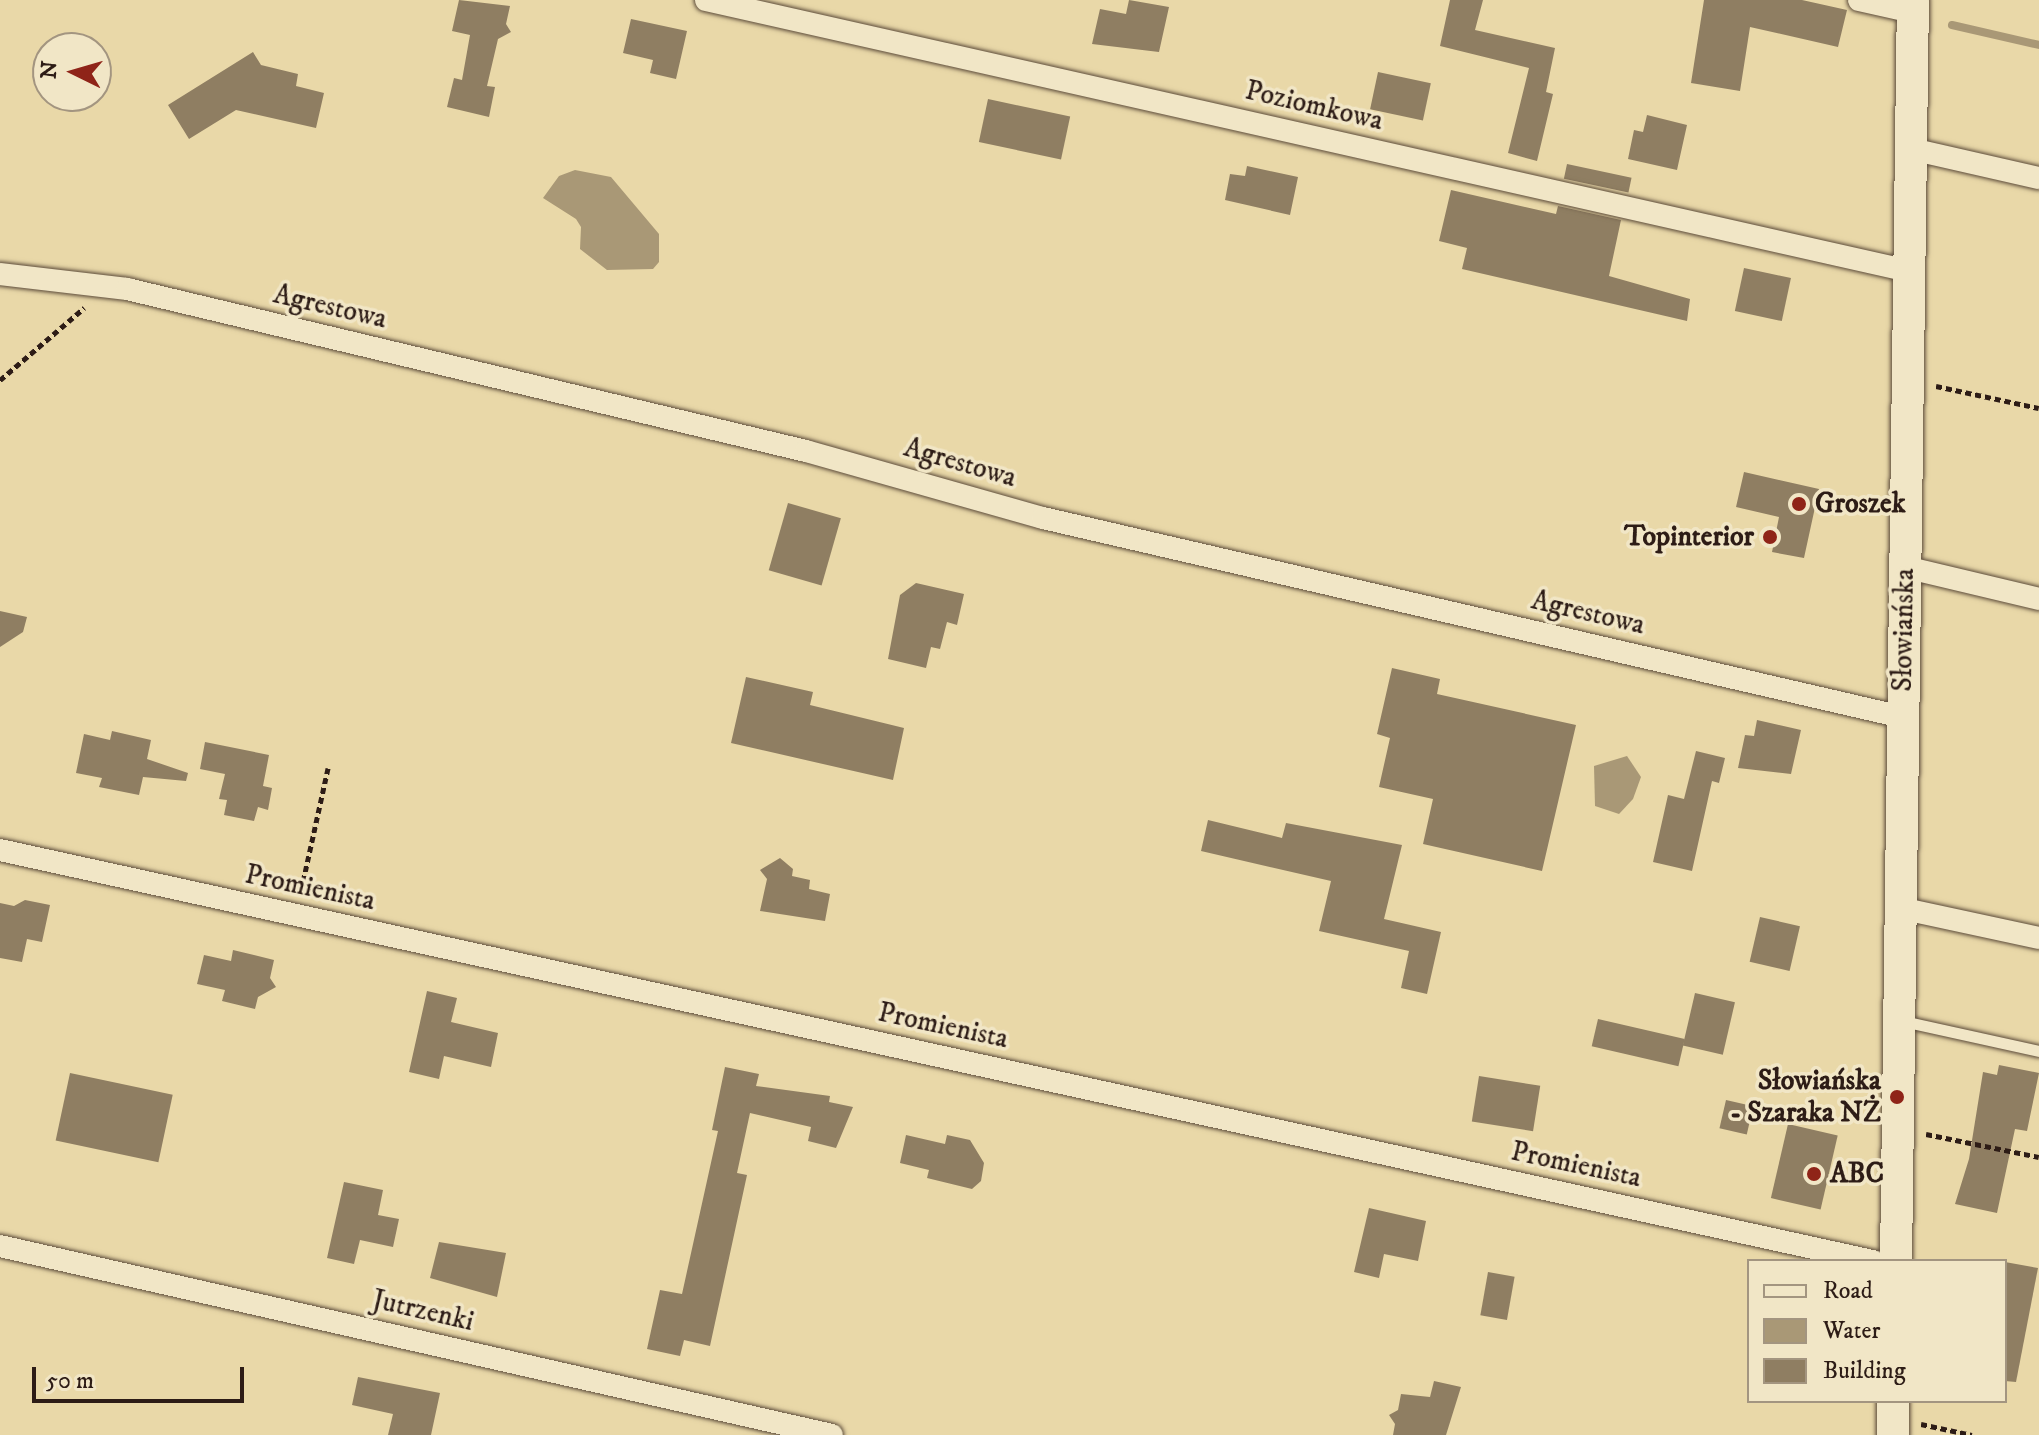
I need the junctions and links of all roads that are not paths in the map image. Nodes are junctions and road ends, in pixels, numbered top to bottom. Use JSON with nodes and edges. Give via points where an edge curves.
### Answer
{"nodes":[{"id":1,"x":706,"y":0,"type":"edge"},
{"id":2,"x":1859,"y":0,"type":"edge"},
{"id":3,"x":1913,"y":6,"type":"edge"},
{"id":4,"x":1911,"y":149,"type":"junction"},
{"id":5,"x":2039,"y":178,"type":"edge"},
{"id":6,"x":1909,"y":271,"type":"junction"},
{"id":7,"x":0,"y":274,"type":"edge"},
{"id":8,"x":1905,"y":567,"type":"junction"},
{"id":9,"x":2039,"y":599,"type":"edge"},
{"id":10,"x":1902,"y":717,"type":"junction"},
{"id":11,"x":0,"y":850,"type":"edge"},
{"id":12,"x":1900,"y":908,"type":"junction"},
{"id":13,"x":2039,"y":938,"type":"edge"},
{"id":14,"x":1898,"y":1020,"type":"junction"},
{"id":15,"x":2039,"y":1051,"type":"edge"},
{"id":16,"x":0,"y":1246,"type":"edge"},
{"id":17,"x":1864,"y":1259,"type":"edge"},
{"id":18,"x":1896,"y":1259,"type":"edge"},
{"id":19,"x":832,"y":1435,"type":"edge"}],
"edges":[{"from":1,"to":6,"type":"street","name":"Poziomkowa"},
{"from":2,"to":3,"type":"street"},
{"from":3,"to":4,"type":"street","name":"Słowiańska"},
{"from":4,"to":5,"type":"street"},
{"from":4,"to":6,"type":"street","name":"Słowiańska"},
{"from":6,"to":8,"type":"street","name":"Słowiańska"},
{"from":7,"to":10,"type":"street","name":"Agrestowa","via":[[127,289],[806,451],[1043,518]]},
{"from":8,"to":9,"type":"street"},
{"from":8,"to":10,"type":"street","name":"Słowiańska"},
{"from":10,"to":12,"type":"street","name":"Słowiańska"},
{"from":11,"to":17,"type":"street","name":"Promienista"},
{"from":12,"to":13,"type":"street"},
{"from":12,"to":14,"type":"street","name":"Słowiańska"},
{"from":14,"to":15,"type":"lane"},
{"from":14,"to":18,"type":"street","name":"Słowiańska"},
{"from":16,"to":19,"type":"street","name":"Jutrzenki"}]}
